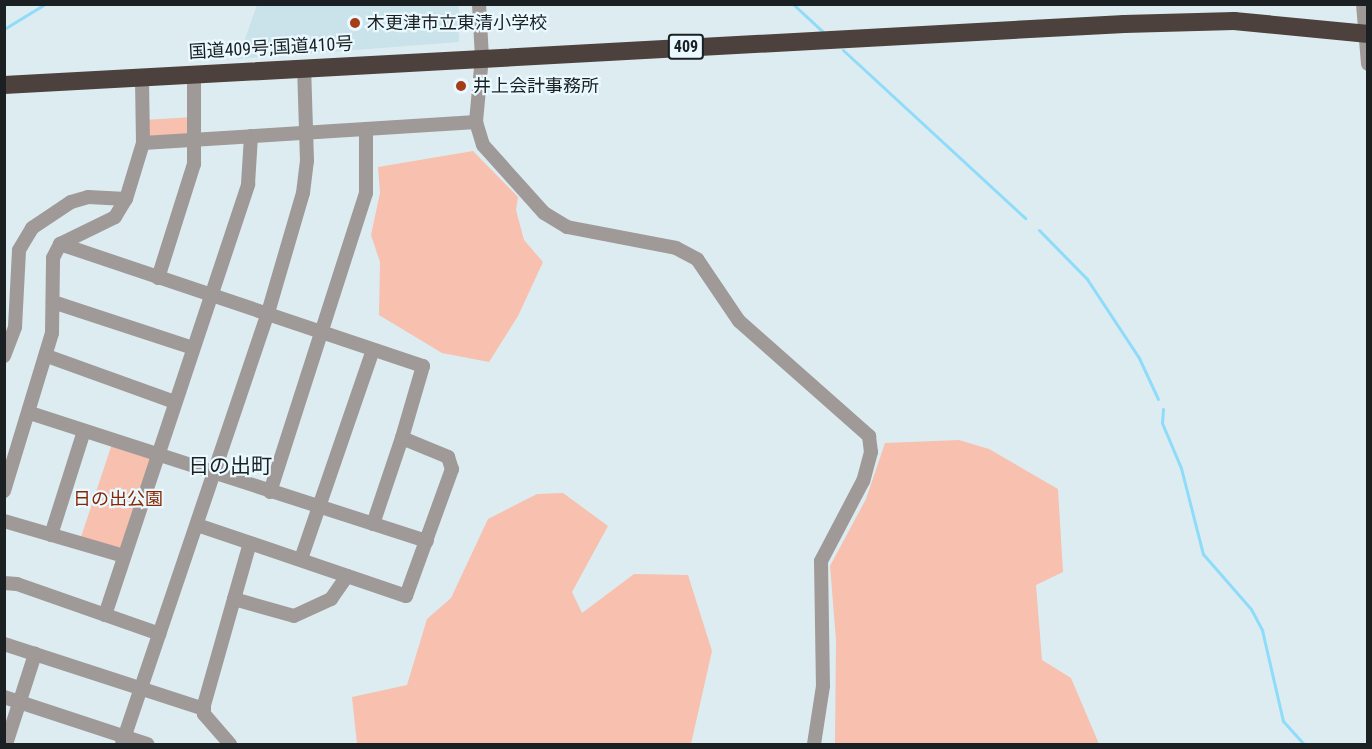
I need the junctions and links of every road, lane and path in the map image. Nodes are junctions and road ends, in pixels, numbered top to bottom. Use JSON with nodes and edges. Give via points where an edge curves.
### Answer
{"nodes":[{"id":1,"x":479,"y":4,"type":"edge"},
{"id":2,"x":1363,"y":4,"type":"edge"},
{"id":3,"x":1366,"y":33,"type":"edge"},
{"id":4,"x":482,"y":57,"type":"junction"},
{"id":5,"x":1368,"y":64,"type":"edge"},
{"id":6,"x":304,"y":68,"type":"junction"},
{"id":7,"x":194,"y":74,"type":"junction"},
{"id":8,"x":142,"y":78,"type":"junction"},
{"id":9,"x":4,"y":85,"type":"edge"},
{"id":10,"x":476,"y":122,"type":"junction"},
{"id":11,"x":366,"y":129,"type":"junction"},
{"id":12,"x":307,"y":133,"type":"junction"},
{"id":13,"x":251,"y":136,"type":"junction"},
{"id":14,"x":195,"y":140,"type":"junction"},
{"id":15,"x":143,"y":143,"type":"junction"},
{"id":16,"x":126,"y":199,"type":"junction"},
{"id":17,"x":60,"y":244,"type":"junction"},
{"id":18,"x":158,"y":278,"type":"junction"},
{"id":19,"x":210,"y":296,"type":"junction"},
{"id":20,"x":53,"y":302,"type":"junction"},
{"id":21,"x":267,"y":316,"type":"junction"},
{"id":22,"x":321,"y":334,"type":"junction"},
{"id":23,"x":193,"y":348,"type":"junction"},
{"id":24,"x":373,"y":350,"type":"junction"},
{"id":25,"x":4,"y":356,"type":"edge"},
{"id":26,"x":47,"y":356,"type":"junction"},
{"id":27,"x":175,"y":402,"type":"junction"},
{"id":28,"x":30,"y":413,"type":"junction"},
{"id":29,"x":84,"y":431,"type":"junction"},
{"id":30,"x":402,"y":438,"type":"junction"},
{"id":31,"x":157,"y":456,"type":"junction"},
{"id":32,"x":213,"y":475,"type":"junction"},
{"id":33,"x":4,"y":491,"type":"edge"},
{"id":34,"x":270,"y":492,"type":"junction"},
{"id":35,"x":319,"y":508,"type":"junction"},
{"id":36,"x":4,"y":521,"type":"edge"},
{"id":37,"x":373,"y":524,"type":"junction"},
{"id":38,"x":197,"y":525,"type":"junction"},
{"id":39,"x":51,"y":535,"type":"junction"},
{"id":40,"x":427,"y":541,"type":"junction"},
{"id":41,"x":250,"y":543,"type":"junction"},
{"id":42,"x":124,"y":556,"type":"junction"},
{"id":43,"x":301,"y":559,"type":"junction"},
{"id":44,"x":347,"y":576,"type":"junction"},
{"id":45,"x":4,"y":583,"type":"edge"},
{"id":46,"x":234,"y":599,"type":"junction"},
{"id":47,"x":105,"y":615,"type":"junction"},
{"id":48,"x":160,"y":634,"type":"junction"},
{"id":49,"x":4,"y":644,"type":"edge"},
{"id":50,"x":35,"y":654,"type":"junction"},
{"id":51,"x":141,"y":688,"type":"junction"},
{"id":52,"x":4,"y":697,"type":"edge"},
{"id":53,"x":19,"y":702,"type":"junction"},
{"id":54,"x":204,"y":709,"type":"junction"},
{"id":55,"x":124,"y":741,"type":"edge"},
{"id":56,"x":6,"y":744,"type":"edge"},
{"id":57,"x":147,"y":744,"type":"edge"},
{"id":58,"x":230,"y":744,"type":"edge"},
{"id":59,"x":814,"y":744,"type":"edge"}],
"edges":[{"from":1,"to":4,"type":"street"},
{"from":2,"to":3,"type":"street"},
{"from":3,"to":4,"type":"highway","name":"国道409号;国道410号","number":"409","via":[[1234,21]]},
{"from":3,"to":5,"type":"street"},
{"from":4,"to":6,"type":"highway","name":"国道409号;国道410号","number":"409"},
{"from":4,"to":10,"type":"street"},
{"from":6,"to":7,"type":"highway","name":"国道409号;国道410号","number":"409"},
{"from":6,"to":12,"type":"street"},
{"from":7,"to":8,"type":"highway","name":"国道409号;国道410号","number":"409"},
{"from":7,"to":14,"type":"street"},
{"from":8,"to":9,"type":"highway","name":"国道409号;国道410号","number":"409"},
{"from":8,"to":15,"type":"street"},
{"from":10,"to":11,"type":"street"},
{"from":10,"to":59,"type":"street","via":[[483,145],[544,213],[567,227],[675,248],[697,259],[739,321],[869,436],[871,452],[863,481],[821,561],[823,686]]},
{"from":11,"to":12,"type":"street"},
{"from":11,"to":22,"type":"street","via":[[366,193]]},
{"from":12,"to":13,"type":"street"},
{"from":12,"to":21,"type":"street","via":[[303,193]]},
{"from":13,"to":14,"type":"street"},
{"from":13,"to":19,"type":"street","via":[[248,184]]},
{"from":14,"to":15,"type":"street"},
{"from":14,"to":18,"type":"street","via":[[187,194]]},
{"from":15,"to":16,"type":"street"},
{"from":16,"to":17,"type":"street","via":[[115,217]]},
{"from":16,"to":25,"type":"street","via":[[88,197],[71,202],[33,228],[19,250],[15,327]]},
{"from":17,"to":18,"type":"street"},
{"from":17,"to":20,"type":"street","via":[[53,258]]},
{"from":18,"to":19,"type":"street"},
{"from":19,"to":21,"type":"street"},
{"from":19,"to":23,"type":"street"},
{"from":20,"to":23,"type":"street"},
{"from":20,"to":26,"type":"street"},
{"from":21,"to":22,"type":"street"},
{"from":21,"to":32,"type":"street"},
{"from":22,"to":24,"type":"street"},
{"from":22,"to":34,"type":"street"},
{"from":23,"to":27,"type":"street"},
{"from":24,"to":30,"type":"street","via":[[423,366]]},
{"from":24,"to":35,"type":"street"},
{"from":26,"to":27,"type":"street"},
{"from":26,"to":28,"type":"street"},
{"from":27,"to":31,"type":"street"},
{"from":28,"to":29,"type":"street"},
{"from":28,"to":33,"type":"street"},
{"from":29,"to":31,"type":"street"},
{"from":29,"to":39,"type":"street"},
{"from":30,"to":37,"type":"street"},
{"from":30,"to":40,"type":"street","via":[[450,461],[452,469]]},
{"from":31,"to":32,"type":"street"},
{"from":31,"to":42,"type":"street"},
{"from":32,"to":34,"type":"street"},
{"from":32,"to":38,"type":"street"},
{"from":34,"to":35,"type":"street"},
{"from":35,"to":37,"type":"street"},
{"from":35,"to":43,"type":"street"},
{"from":36,"to":39,"type":"street"},
{"from":37,"to":40,"type":"street"},
{"from":38,"to":41,"type":"street"},
{"from":38,"to":48,"type":"street"},
{"from":39,"to":42,"type":"street"},
{"from":40,"to":44,"type":"street","via":[[406,596]]},
{"from":41,"to":43,"type":"street"},
{"from":41,"to":46,"type":"street"},
{"from":42,"to":47,"type":"street"},
{"from":43,"to":44,"type":"street"},
{"from":44,"to":46,"type":"street","via":[[331,599],[294,616]]},
{"from":45,"to":47,"type":"street"},
{"from":46,"to":54,"type":"street"},
{"from":47,"to":48,"type":"street"},
{"from":48,"to":51,"type":"street"},
{"from":49,"to":50,"type":"street"},
{"from":50,"to":51,"type":"street"},
{"from":50,"to":53,"type":"street"},
{"from":51,"to":54,"type":"street"},
{"from":51,"to":55,"type":"street"},
{"from":52,"to":53,"type":"street"},
{"from":53,"to":55,"type":"street"},
{"from":53,"to":56,"type":"street"},
{"from":54,"to":58,"type":"street"},
{"from":55,"to":57,"type":"street"}]}
